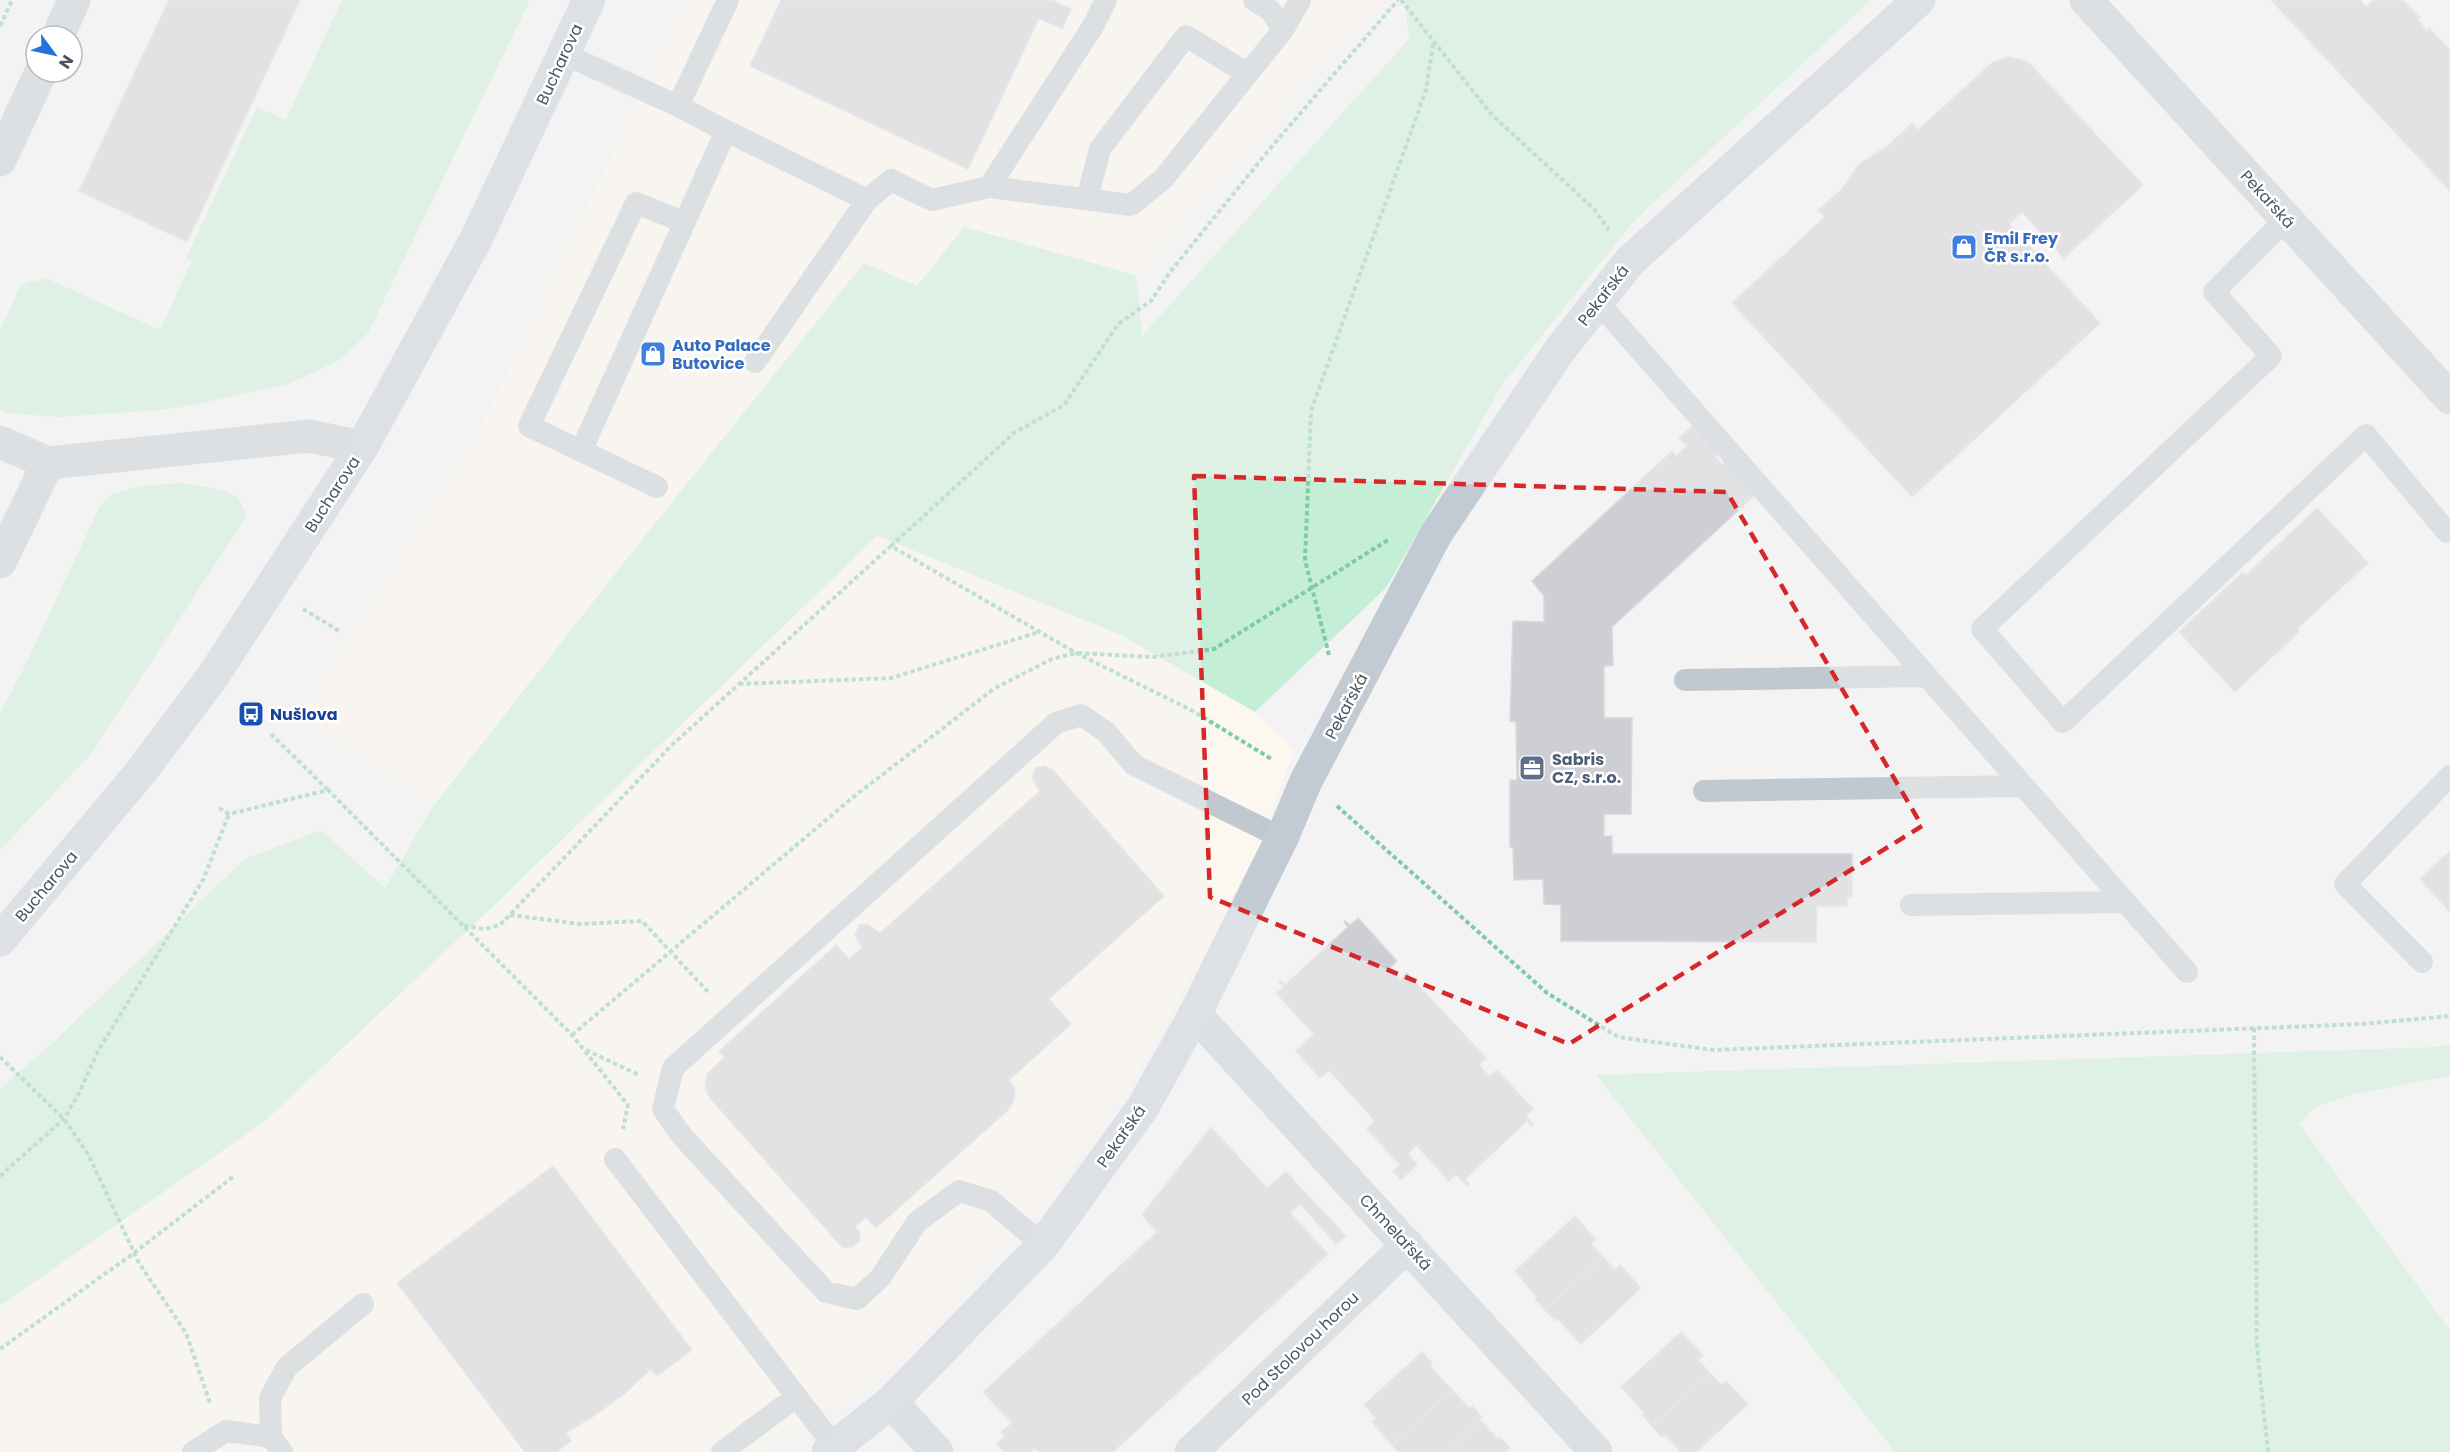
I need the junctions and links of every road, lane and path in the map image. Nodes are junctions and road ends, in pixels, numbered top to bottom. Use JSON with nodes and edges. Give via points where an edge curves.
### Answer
{"nodes":[{"id":1,"x":12,"y":0,"type":"edge"},
{"id":2,"x":74,"y":0,"type":"edge"},
{"id":3,"x":590,"y":0,"type":"edge"},
{"id":4,"x":728,"y":0,"type":"edge"},
{"id":5,"x":1106,"y":0,"type":"edge"},
{"id":6,"x":1254,"y":0,"type":"edge"},
{"id":7,"x":1300,"y":0,"type":"edge"},
{"id":8,"x":1400,"y":0,"type":"edge"},
{"id":9,"x":1919,"y":0,"type":"edge"},
{"id":10,"x":2086,"y":0,"type":"edge"},
{"id":11,"x":63,"y":24,"type":"edge"},
{"id":12,"x":0,"y":26,"type":"edge"},
{"id":13,"x":1283,"y":30,"type":"junction"},
{"id":14,"x":1433,"y":44,"type":"dead end"},
{"id":15,"x":564,"y":54,"type":"junction"},
{"id":16,"x":1248,"y":74,"type":"junction"},
{"id":17,"x":35,"y":84,"type":"edge"},
{"id":18,"x":678,"y":106,"type":"junction"},
{"id":19,"x":726,"y":130,"type":"junction"},
{"id":20,"x":0,"y":160,"type":"edge"},
{"id":21,"x":989,"y":187,"type":"junction"},
{"id":22,"x":1087,"y":199,"type":"junction"},
{"id":23,"x":867,"y":200,"type":"junction"},
{"id":24,"x":2286,"y":219,"type":"junction"},
{"id":25,"x":684,"y":222,"type":"junction"},
{"id":26,"x":1630,"y":261,"type":"junction"},
{"id":27,"x":1597,"y":301,"type":"junction"},
{"id":28,"x":755,"y":362,"type":"dead end"},
{"id":29,"x":2450,"y":398,"type":"edge"},
{"id":30,"x":0,"y":442,"type":"edge"},
{"id":31,"x":362,"y":447,"type":"junction"},
{"id":32,"x":581,"y":451,"type":"junction"},
{"id":33,"x":48,"y":463,"type":"junction"},
{"id":34,"x":657,"y":487,"type":"dead end"},
{"id":35,"x":2450,"y":530,"type":"edge"},
{"id":36,"x":891,"y":546,"type":"junction"},
{"id":37,"x":0,"y":562,"type":"edge"},
{"id":38,"x":300,"y":607,"type":"dead end"},
{"id":39,"x":341,"y":632,"type":"dead end"},
{"id":40,"x":1040,"y":632,"type":"junction"},
{"id":41,"x":1927,"y":676,"type":"junction"},
{"id":42,"x":1685,"y":680,"type":"dead end"},
{"id":43,"x":740,"y":684,"type":"junction"},
{"id":44,"x":1343,"y":711,"type":"junction"},
{"id":45,"x":271,"y":734,"type":"dead end"},
{"id":46,"x":2450,"y":776,"type":"edge"},
{"id":47,"x":1306,"y":781,"type":"junction"},
{"id":48,"x":2024,"y":786,"type":"junction"},
{"id":49,"x":328,"y":790,"type":"junction"},
{"id":50,"x":1704,"y":791,"type":"dead end"},
{"id":51,"x":219,"y":808,"type":"dead end"},
{"id":52,"x":229,"y":814,"type":"junction"},
{"id":53,"x":1282,"y":838,"type":"junction"},
{"id":54,"x":2126,"y":902,"type":"junction"},
{"id":55,"x":1911,"y":905,"type":"dead end"},
{"id":56,"x":510,"y":915,"type":"junction"},
{"id":57,"x":464,"y":926,"type":"junction"},
{"id":58,"x":0,"y":940,"type":"edge"},
{"id":59,"x":2422,"y":962,"type":"dead end"},
{"id":60,"x":2187,"y":972,"type":"dead end"},
{"id":61,"x":1195,"y":1014,"type":"junction"},
{"id":62,"x":731,"y":1016,"type":"junction"},
{"id":63,"x":2450,"y":1016,"type":"edge"},
{"id":64,"x":2254,"y":1028,"type":"junction"},
{"id":65,"x":585,"y":1049,"type":"junction"},
{"id":66,"x":0,"y":1057,"type":"edge"},
{"id":67,"x":668,"y":1089,"type":"junction"},
{"id":68,"x":64,"y":1119,"type":"junction"},
{"id":69,"x":615,"y":1159,"type":"joint"},
{"id":70,"x":0,"y":1176,"type":"edge"},
{"id":71,"x":234,"y":1176,"type":"dead end"},
{"id":72,"x":1043,"y":1245,"type":"junction"},
{"id":73,"x":1408,"y":1245,"type":"junction"},
{"id":74,"x":134,"y":1253,"type":"junction"},
{"id":75,"x":363,"y":1304,"type":"dead end"},
{"id":76,"x":0,"y":1349,"type":"edge"},
{"id":77,"x":796,"y":1397,"type":"junction"},
{"id":78,"x":891,"y":1402,"type":"junction"},
{"id":79,"x":226,"y":1431,"type":"junction"},
{"id":80,"x":277,"y":1444,"type":"edge"},
{"id":81,"x":832,"y":1450,"type":"edge"},
{"id":82,"x":193,"y":1452,"type":"edge"},
{"id":83,"x":722,"y":1452,"type":"edge"},
{"id":84,"x":938,"y":1452,"type":"edge"},
{"id":85,"x":1191,"y":1452,"type":"edge"},
{"id":86,"x":1596,"y":1452,"type":"edge"},
{"id":87,"x":2268,"y":1452,"type":"edge"}],
"edges":[{"from":1,"to":12,"type":"path"},
{"from":2,"to":11,"type":"street"},
{"from":3,"to":15,"type":"street","name":"Bucharova"},
{"from":4,"to":18,"type":"lane"},
{"from":5,"to":21,"type":"lane","via":[[1094,26]]},
{"from":6,"to":13,"type":"lane","via":[[1271,11]]},
{"from":7,"to":13,"type":"lane"},
{"from":8,"to":26,"type":"path","via":[[1492,115],[1594,209]]},
{"from":8,"to":36,"type":"path","via":[[1274,145],[1170,272],[1151,301],[1118,324],[1064,405],[1014,434]]},
{"from":9,"to":26,"type":"street","name":"Pekařská"},
{"from":10,"to":24,"type":"street","name":"Pekařská"},
{"from":13,"to":16,"type":"lane"},
{"from":14,"to":44,"type":"path","via":[[1426,90],[1311,411],[1305,560]]},
{"from":15,"to":18,"type":"lane"},
{"from":15,"to":31,"type":"street","name":"Bucharova","via":[[475,241]]},
{"from":16,"to":22,"type":"lane","via":[[1163,179],[1131,205]]},
{"from":16,"to":22,"type":"lane","via":[[1186,36],[1100,149]]},
{"from":17,"to":20,"type":"street"},
{"from":18,"to":19,"type":"lane"},
{"from":19,"to":23,"type":"lane"},
{"from":19,"to":25,"type":"lane"},
{"from":21,"to":22,"type":"lane"},
{"from":21,"to":23,"type":"lane","via":[[932,200],[891,180]]},
{"from":23,"to":28,"type":"lane"},
{"from":24,"to":29,"type":"street","name":"Pekařská"},
{"from":24,"to":35,"type":"lane","via":[[2214,292],[2271,356],[1982,629],[2063,722],[2366,435],[2447,532]]},
{"from":25,"to":32,"type":"lane"},
{"from":25,"to":32,"type":"lane","via":[[636,202],[529,426]]},
{"from":26,"to":27,"type":"street","name":"Pekařská"},
{"from":27,"to":41,"type":"lane"},
{"from":27,"to":44,"type":"street","name":"Pekařská","via":[[1436,534]]},
{"from":30,"to":33,"type":"street"},
{"from":31,"to":33,"type":"street","via":[[309,436]]},
{"from":31,"to":58,"type":"street","name":"Bucharova","via":[[213,676],[133,782]]},
{"from":32,"to":34,"type":"lane"},
{"from":33,"to":37,"type":"street"},
{"from":36,"to":40,"type":"path"},
{"from":36,"to":43,"type":"path"},
{"from":38,"to":39,"type":"path"},
{"from":40,"to":43,"type":"path","via":[[891,678]]},
{"from":40,"to":47,"type":"path","via":[[1193,711]]},
{"from":41,"to":42,"type":"lane"},
{"from":41,"to":48,"type":"lane"},
{"from":43,"to":56,"type":"path","via":[[672,745]]},
{"from":44,"to":47,"type":"street","name":"Pekařská"},
{"from":45,"to":49,"type":"path"},
{"from":46,"to":59,"type":"lane","via":[[2345,884]]},
{"from":47,"to":53,"type":"street","name":"Pekařská"},
{"from":47,"to":64,"type":"path","via":[[1547,993],[1618,1037],[1713,1050]]},
{"from":48,"to":50,"type":"lane"},
{"from":48,"to":54,"type":"lane"},
{"from":49,"to":52,"type":"path"},
{"from":49,"to":57,"type":"path"},
{"from":51,"to":52,"type":"path"},
{"from":52,"to":68,"type":"path","via":[[203,880],[98,1051]]},
{"from":53,"to":61,"type":"street","name":"Pekařská"},
{"from":53,"to":62,"type":"lane","via":[[1134,765],[1106,732],[1081,715],[1056,723]]},
{"from":54,"to":55,"type":"lane"},
{"from":54,"to":60,"type":"lane"},
{"from":56,"to":57,"type":"path","via":[[500,925]]},
{"from":56,"to":62,"type":"path","via":[[580,924],[642,921]]},
{"from":57,"to":65,"type":"path"},
{"from":61,"to":72,"type":"street","name":"Pekařská","via":[[1143,1107]]},
{"from":61,"to":73,"type":"street","name":"Chmelařská"},
{"from":62,"to":67,"type":"lane","via":[[673,1068]]},
{"from":63,"to":64,"type":"path"},
{"from":64,"to":87,"type":"path","via":[[2257,1348]]},
{"from":65,"to":67,"type":"path"},
{"from":65,"to":69,"type":"path","via":[[628,1105]]},
{"from":66,"to":68,"type":"path"},
{"from":67,"to":72,"type":"lane","via":[[663,1109],[682,1136],[826,1292],[857,1299],[880,1278],[917,1222],[959,1191],[991,1201]]},
{"from":68,"to":70,"type":"path"},
{"from":68,"to":74,"type":"path","via":[[88,1155]]},
{"from":69,"to":77,"type":"lane"},
{"from":71,"to":74,"type":"path"},
{"from":72,"to":78,"type":"street","name":"Pekařská"},
{"from":73,"to":85,"type":"street","name":"Pod Stolovou horou"},
{"from":73,"to":86,"type":"street","name":"Chmelařská"},
{"from":74,"to":76,"type":"path"},
{"from":74,"to":79,"type":"path","via":[[186,1333],[211,1406]]},
{"from":75,"to":80,"type":"lane","via":[[287,1366],[270,1398]]},
{"from":77,"to":81,"type":"lane"},
{"from":77,"to":83,"type":"lane"},
{"from":78,"to":81,"type":"street","name":"Pekařská"},
{"from":78,"to":84,"type":"street"},
{"from":79,"to":80,"type":"lane"},
{"from":79,"to":82,"type":"lane"}]}
